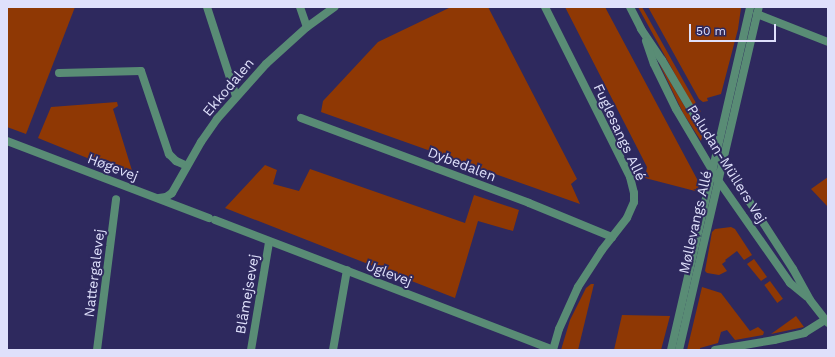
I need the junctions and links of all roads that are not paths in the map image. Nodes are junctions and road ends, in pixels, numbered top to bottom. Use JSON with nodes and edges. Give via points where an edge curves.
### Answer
{"nodes":[{"id":1,"x":207,"y":7,"type":"edge"},
{"id":2,"x":300,"y":7,"type":"edge"},
{"id":3,"x":335,"y":7,"type":"edge"},
{"id":4,"x":545,"y":7,"type":"edge"},
{"id":5,"x":630,"y":7,"type":"edge"},
{"id":6,"x":750,"y":7,"type":"edge"},
{"id":7,"x":758,"y":10,"type":"edge"},
{"id":8,"x":307,"y":27,"type":"junction"},
{"id":9,"x":641,"y":29,"type":"junction"},
{"id":10,"x":828,"y":42,"type":"edge"},
{"id":11,"x":59,"y":73,"type":"dead end"},
{"id":12,"x":236,"y":96,"type":"junction"},
{"id":13,"x":301,"y":118,"type":"dead end"},
{"id":14,"x":7,"y":141,"type":"edge"},
{"id":15,"x":716,"y":151,"type":"junction"},
{"id":16,"x":723,"y":161,"type":"junction"},
{"id":17,"x":187,"y":166,"type":"junction"},
{"id":18,"x":712,"y":170,"type":"junction"},
{"id":19,"x":718,"y":180,"type":"junction"},
{"id":20,"x":159,"y":198,"type":"junction"},
{"id":21,"x":116,"y":199,"type":"dead end"},
{"id":22,"x":212,"y":219,"type":"joint"},
{"id":23,"x":612,"y":237,"type":"junction"},
{"id":24,"x":269,"y":242,"type":"junction"},
{"id":25,"x":347,"y":270,"type":"junction"},
{"id":26,"x":810,"y":300,"type":"junction"},
{"id":27,"x":827,"y":322,"type":"edge"},
{"id":28,"x":97,"y":350,"type":"edge"},
{"id":29,"x":251,"y":350,"type":"edge"},
{"id":30,"x":334,"y":350,"type":"edge"},
{"id":31,"x":553,"y":350,"type":"edge"},
{"id":32,"x":671,"y":350,"type":"edge"},
{"id":33,"x":679,"y":350,"type":"edge"},
{"id":34,"x":715,"y":350,"type":"edge"}],
"edges":[{"from":1,"to":12,"type":"street"},
{"from":2,"to":8,"type":"street"},
{"from":3,"to":8,"type":"street","name":"Ekkodalen"},
{"from":4,"to":23,"type":"street","name":"Fuglesangs Allé","via":[[630,177],[634,202],[627,218]]},
{"from":5,"to":9,"type":"street","name":"Paludan-Müllers Vej"},
{"from":6,"to":15,"type":"street","name":"Møllevangs Allé"},
{"from":7,"to":10,"type":"street"},
{"from":7,"to":16,"type":"street","name":"Møllevangs Allé"},
{"from":8,"to":12,"type":"street","name":"Ekkodalen","via":[[266,64]]},
{"from":9,"to":15,"type":"street","name":"Paludan-Müllers Vej"},
{"from":9,"to":18,"type":"street","name":"Paludan-Müllers Vej","via":[[654,64],[676,109]]},
{"from":11,"to":17,"type":"street","via":[[141,71],[169,154]]},
{"from":12,"to":17,"type":"street","name":"Ekkodalen","via":[[201,142]]},
{"from":13,"to":23,"type":"street","name":"Dybedalen","via":[[529,203]]},
{"from":14,"to":20,"type":"street","name":"Høgevej"},
{"from":15,"to":16,"type":"street","name":"Paludan-Müllers Vej"},
{"from":15,"to":18,"type":"street","name":"Møllevangs Allé"},
{"from":16,"to":19,"type":"street","name":"Møllevangs Allé"},
{"from":16,"to":26,"type":"street","name":"Paludan-Müllers Vej","via":[[793,269]]},
{"from":17,"to":20,"type":"street","name":"Ekkodalen","via":[[172,193]]},
{"from":18,"to":19,"type":"street","name":"Paludan-Müllers Vej"},
{"from":18,"to":32,"type":"street","name":"Møllevangs Allé"},
{"from":19,"to":26,"type":"street","name":"Paludan-Müllers Vej","via":[[790,283]]},
{"from":19,"to":33,"type":"street","name":"Møllevangs Allé"},
{"from":20,"to":22,"type":"street","name":"Høgevej"},
{"from":21,"to":28,"type":"street","name":"Nattergalevej"},
{"from":22,"to":24,"type":"street","name":"Uglevej"},
{"from":23,"to":31,"type":"street","name":"Fuglesangs Allé","via":[[578,287],[559,329]]},
{"from":24,"to":25,"type":"street","name":"Uglevej"},
{"from":24,"to":29,"type":"street","name":"Blåmejsevej"},
{"from":25,"to":30,"type":"street"},
{"from":25,"to":31,"type":"street","name":"Uglevej"},
{"from":26,"to":27,"type":"street","name":"Paludan-Müllers Vej"},
{"from":27,"to":34,"type":"street","name":"Paludan-Müllers Vej","via":[[804,333]]}]}
